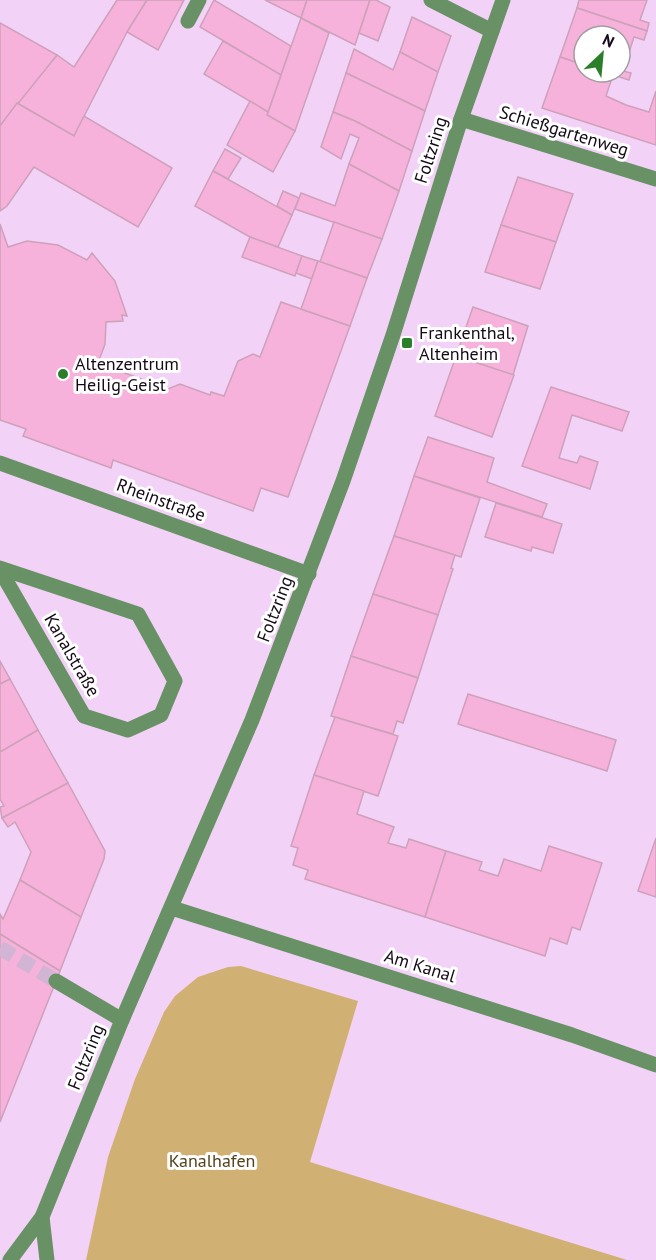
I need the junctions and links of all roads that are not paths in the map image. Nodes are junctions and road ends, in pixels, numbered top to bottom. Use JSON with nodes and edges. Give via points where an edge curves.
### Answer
{"nodes":[{"id":1,"x":199,"y":0,"type":"edge"},
{"id":2,"x":431,"y":0,"type":"edge"},
{"id":3,"x":502,"y":0,"type":"edge"},
{"id":4,"x":188,"y":21,"type":"dead end"},
{"id":5,"x":492,"y":31,"type":"junction"},
{"id":6,"x":461,"y":119,"type":"junction"},
{"id":7,"x":656,"y":179,"type":"edge"},
{"id":8,"x":0,"y":463,"type":"edge"},
{"id":9,"x":0,"y":569,"type":"edge"},
{"id":10,"x":309,"y":574,"type":"junction"},
{"id":11,"x":172,"y":908,"type":"junction"},
{"id":12,"x":56,"y":981,"type":"tunnel mouth"},
{"id":13,"x":122,"y":1020,"type":"junction"},
{"id":14,"x":656,"y":1065,"type":"edge"},
{"id":15,"x":42,"y":1217,"type":"junction"},
{"id":16,"x":10,"y":1260,"type":"edge"},
{"id":17,"x":47,"y":1260,"type":"edge"}],
"edges":[{"from":1,"to":4,"type":"street"},
{"from":2,"to":5,"type":"street"},
{"from":3,"to":5,"type":"street","name":"Foltzring"},
{"from":5,"to":6,"type":"street","name":"Foltzring"},
{"from":6,"to":7,"type":"street","name":"Schießgartenweg"},
{"from":6,"to":10,"type":"street","name":"Foltzring","via":[[393,335]]},
{"from":8,"to":10,"type":"street","name":"Rheinstraße"},
{"from":9,"to":9,"type":"street","name":"Kanalstraße","via":[[84,716],[128,730],[161,715],[174,681],[138,614]]},
{"from":10,"to":11,"type":"street","name":"Foltzring"},
{"from":11,"to":13,"type":"street","name":"Foltzring"},
{"from":11,"to":14,"type":"street","name":"Am Kanal"},
{"from":12,"to":13,"type":"street"},
{"from":13,"to":15,"type":"street","name":"Foltzring"},
{"from":15,"to":16,"type":"street","name":"Foltzring"},
{"from":15,"to":17,"type":"street","name":"Foltzring"}]}
